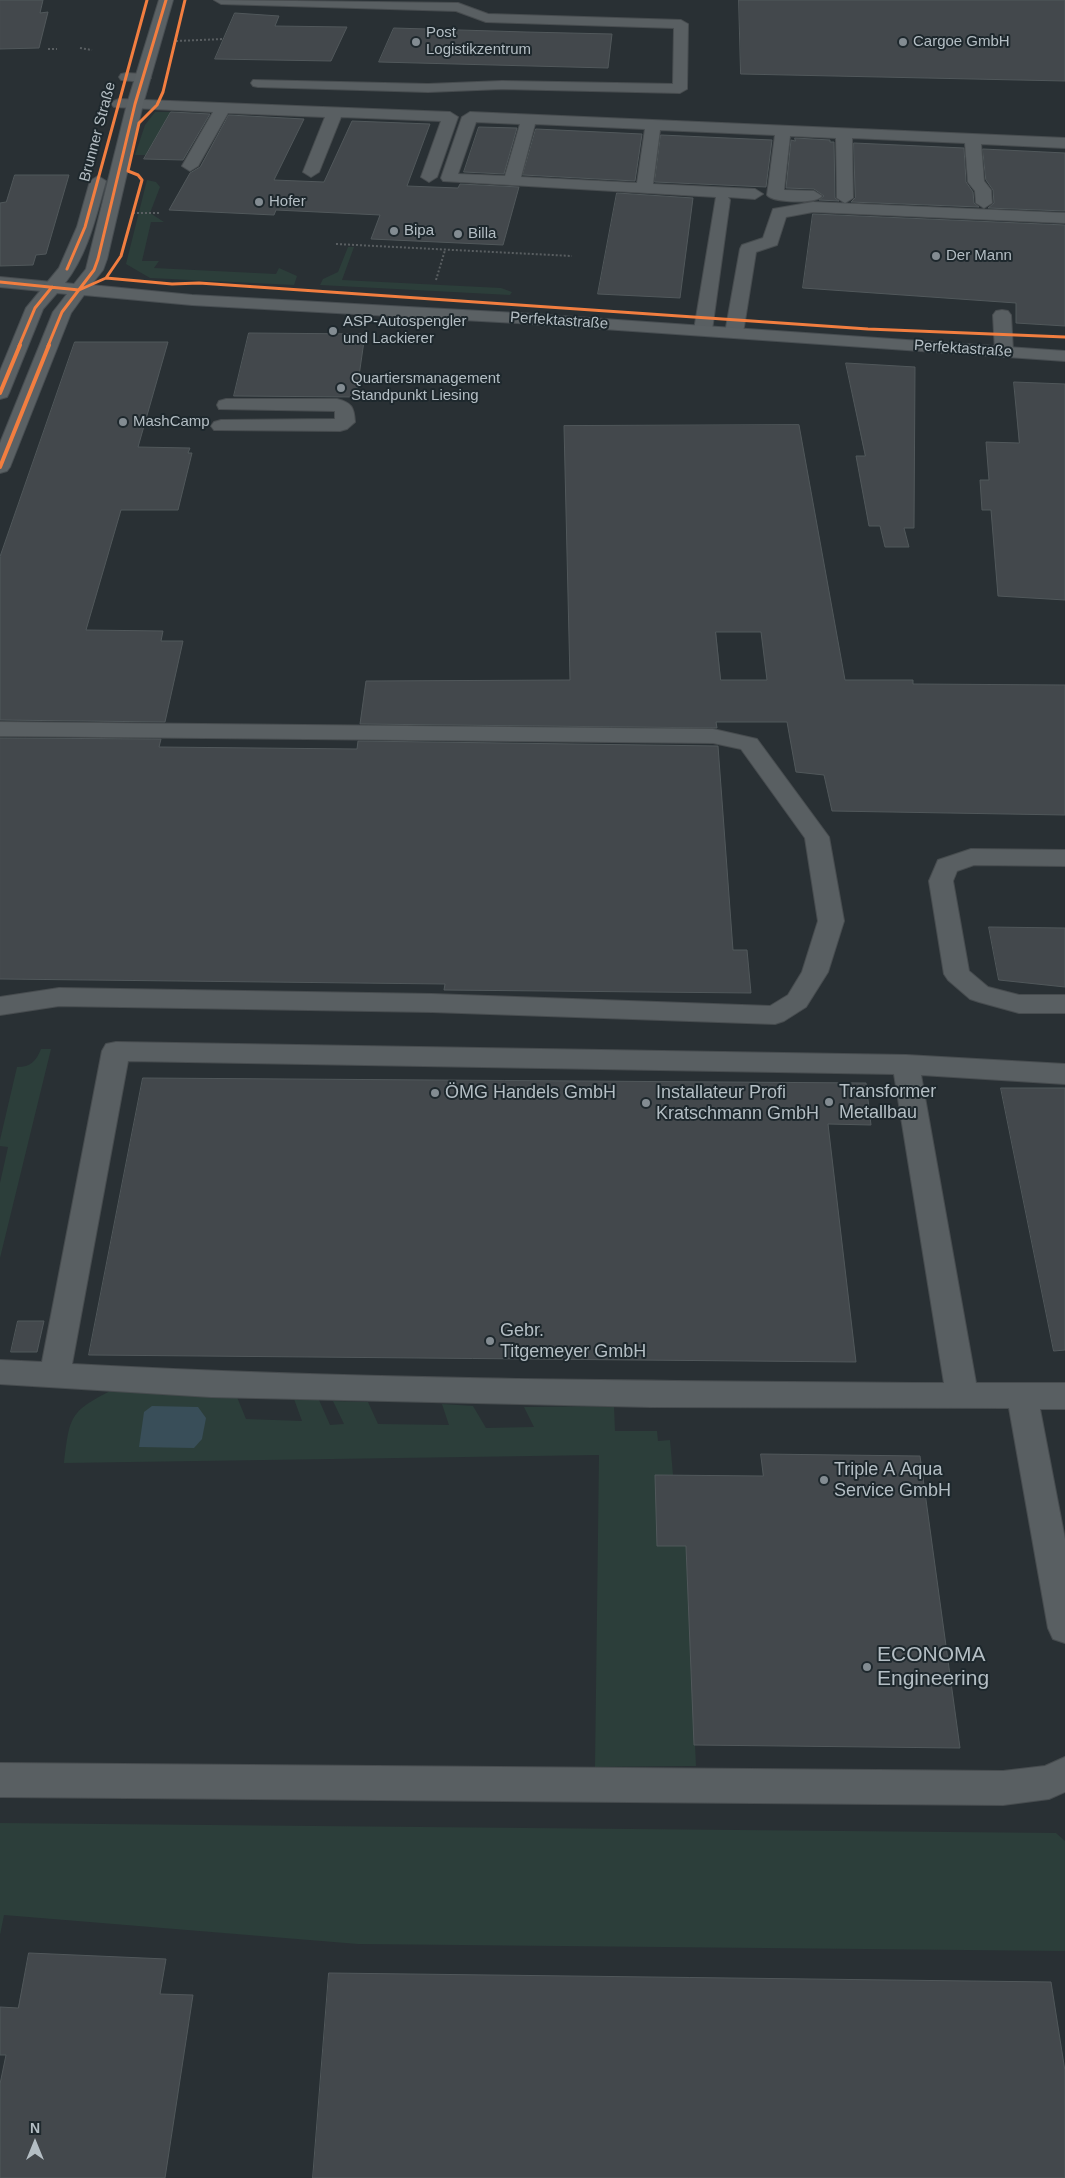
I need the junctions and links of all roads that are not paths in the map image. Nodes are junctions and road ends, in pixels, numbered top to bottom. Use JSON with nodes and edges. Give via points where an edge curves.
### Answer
{"nodes":[{"id":1,"x":147,"y":0,"type":"edge"},
{"id":2,"x":166,"y":0,"type":"edge"},
{"id":3,"x":222,"y":0,"type":"edge"},
{"id":4,"x":126,"y":77,"type":"junction"},
{"id":5,"x":144,"y":78,"type":"junction"},
{"id":6,"x":258,"y":83,"type":"dead end"},
{"id":7,"x":127,"y":104,"type":"junction"},
{"id":8,"x":223,"y":108,"type":"junction"},
{"id":9,"x":335,"y":112,"type":"junction"},
{"id":10,"x":529,"y":120,"type":"junction"},
{"id":11,"x":653,"y":126,"type":"junction"},
{"id":12,"x":783,"y":130,"type":"junction"},
{"id":13,"x":844,"y":133,"type":"junction"},
{"id":14,"x":972,"y":139,"type":"junction"},
{"id":15,"x":1065,"y":143,"type":"edge"},
{"id":16,"x":190,"y":166,"type":"dead end"},
{"id":17,"x":311,"y":172,"type":"dead end"},
{"id":18,"x":429,"y":177,"type":"dead end"},
{"id":19,"x":511,"y":182,"type":"junction"},
{"id":20,"x":644,"y":188,"type":"junction"},
{"id":21,"x":755,"y":194,"type":"dead end"},
{"id":22,"x":846,"y":198,"type":"junction"},
{"id":23,"x":722,"y":200,"type":"dead end"},
{"id":24,"x":984,"y":203,"type":"junction"},
{"id":25,"x":1065,"y":206,"type":"edge"},
{"id":26,"x":895,"y":212,"type":"junction"},
{"id":27,"x":1065,"y":218,"type":"edge"},
{"id":28,"x":1001,"y":222,"type":"dead end"},
{"id":29,"x":0,"y":282,"type":"edge"},
{"id":30,"x":52,"y":287,"type":"junction"},
{"id":31,"x":79,"y":290,"type":"junction"},
{"id":32,"x":1002,"y":315,"type":"dead end"},
{"id":33,"x":703,"y":330,"type":"junction"},
{"id":34,"x":734,"y":333,"type":"junction"},
{"id":35,"x":1004,"y":351,"type":"junction"},
{"id":36,"x":1065,"y":356,"type":"edge"},
{"id":37,"x":0,"y":393,"type":"edge"},
{"id":38,"x":226,"y":405,"type":"dead end"},
{"id":39,"x":221,"y":426,"type":"dead end"},
{"id":40,"x":2,"y":457,"type":"edge"},
{"id":41,"x":0,"y":729,"type":"edge"},
{"id":42,"x":1065,"y":858,"type":"edge"},
{"id":43,"x":1065,"y":1004,"type":"edge"},
{"id":44,"x":0,"y":1006,"type":"edge"},
{"id":45,"x":906,"y":1065,"type":"junction"},
{"id":46,"x":1065,"y":1074,"type":"edge"},
{"id":47,"x":0,"y":1372,"type":"edge"},
{"id":48,"x":54,"y":1373,"type":"junction"},
{"id":49,"x":962,"y":1394,"type":"junction"},
{"id":50,"x":1022,"y":1396,"type":"junction"},
{"id":51,"x":1065,"y":1396,"type":"edge"},
{"id":52,"x":1065,"y":1628,"type":"edge"},
{"id":53,"x":1065,"y":1774,"type":"edge"},
{"id":54,"x":0,"y":1780,"type":"edge"}],
"edges":[{"from":1,"to":4,"type":"main road","name":"Brunner Straße"},
{"from":2,"to":5,"type":"main road","name":"Brunner Straße"},
{"from":3,"to":6,"type":"street","via":[[458,7],[486,18],[681,24],[680,89],[502,85],[428,88]]},
{"from":4,"to":5,"type":"street"},
{"from":4,"to":7,"type":"main road","name":"Brunner Straße"},
{"from":5,"to":7,"type":"main road","name":"Brunner Straße"},
{"from":7,"to":8,"type":"street"},
{"from":7,"to":30,"type":"main road","name":"Brunner Straße","via":[[85,228],[67,269]]},
{"from":7,"to":31,"type":"main road","name":"Brunner Straße","via":[[98,259]]},
{"from":8,"to":9,"type":"street"},
{"from":8,"to":16,"type":"street"},
{"from":9,"to":17,"type":"street"},
{"from":9,"to":18,"type":"street","via":[[450,118]]},
{"from":10,"to":11,"type":"street"},
{"from":10,"to":19,"type":"street"},
{"from":10,"to":19,"type":"street","via":[[470,118],[449,178]]},
{"from":11,"to":12,"type":"street"},
{"from":11,"to":20,"type":"street"},
{"from":12,"to":13,"type":"street"},
{"from":12,"to":22,"type":"street","via":[[775,194]]},
{"from":13,"to":14,"type":"street"},
{"from":13,"to":22,"type":"street"},
{"from":14,"to":15,"type":"street"},
{"from":14,"to":24,"type":"street","via":[[976,182],[984,190]]},
{"from":19,"to":20,"type":"street"},
{"from":20,"to":21,"type":"street"},
{"from":22,"to":24,"type":"street"},
{"from":23,"to":33,"type":"street"},
{"from":24,"to":25,"type":"street"},
{"from":26,"to":27,"type":"street"},
{"from":26,"to":28,"type":"street"},
{"from":26,"to":34,"type":"street","via":[[813,207],[779,214],[771,241],[748,250]]},
{"from":29,"to":30,"type":"street"},
{"from":30,"to":31,"type":"main road","name":"Perfektastraße"},
{"from":30,"to":37,"type":"main road","name":"Brunner Straße","via":[[35,308]]},
{"from":31,"to":33,"type":"main road","name":"Perfektastraße","via":[[192,300]]},
{"from":31,"to":40,"type":"main road","name":"Brunner Straße","via":[[62,312]]},
{"from":32,"to":35,"type":"street"},
{"from":33,"to":34,"type":"main road","name":"Perfektastraße"},
{"from":34,"to":35,"type":"main road","name":"Perfektastraße"},
{"from":35,"to":36,"type":"main road","name":"Perfektastraße"},
{"from":38,"to":39,"type":"street","via":[[337,405],[345,408],[345,422],[340,425]]},
{"from":41,"to":44,"type":"street","via":[[713,736],[749,744],[818,837],[831,921],[815,972],[797,1001],[775,1015],[432,1003],[59,997]]},
{"from":42,"to":43,"type":"street","via":[[970,857],[947,866],[941,882],[957,974],[980,993],[1003,1000],[1019,1004]]},
{"from":45,"to":46,"type":"street"},
{"from":45,"to":48,"type":"street","via":[[116,1051]]},
{"from":45,"to":49,"type":"street"},
{"from":47,"to":48,"type":"street"},
{"from":48,"to":49,"type":"street","via":[[211,1384],[650,1394]]},
{"from":49,"to":50,"type":"street"},
{"from":50,"to":51,"type":"street"},
{"from":50,"to":52,"type":"street"},
{"from":53,"to":54,"type":"street","via":[[1050,1782],[1003,1788]]}]}
